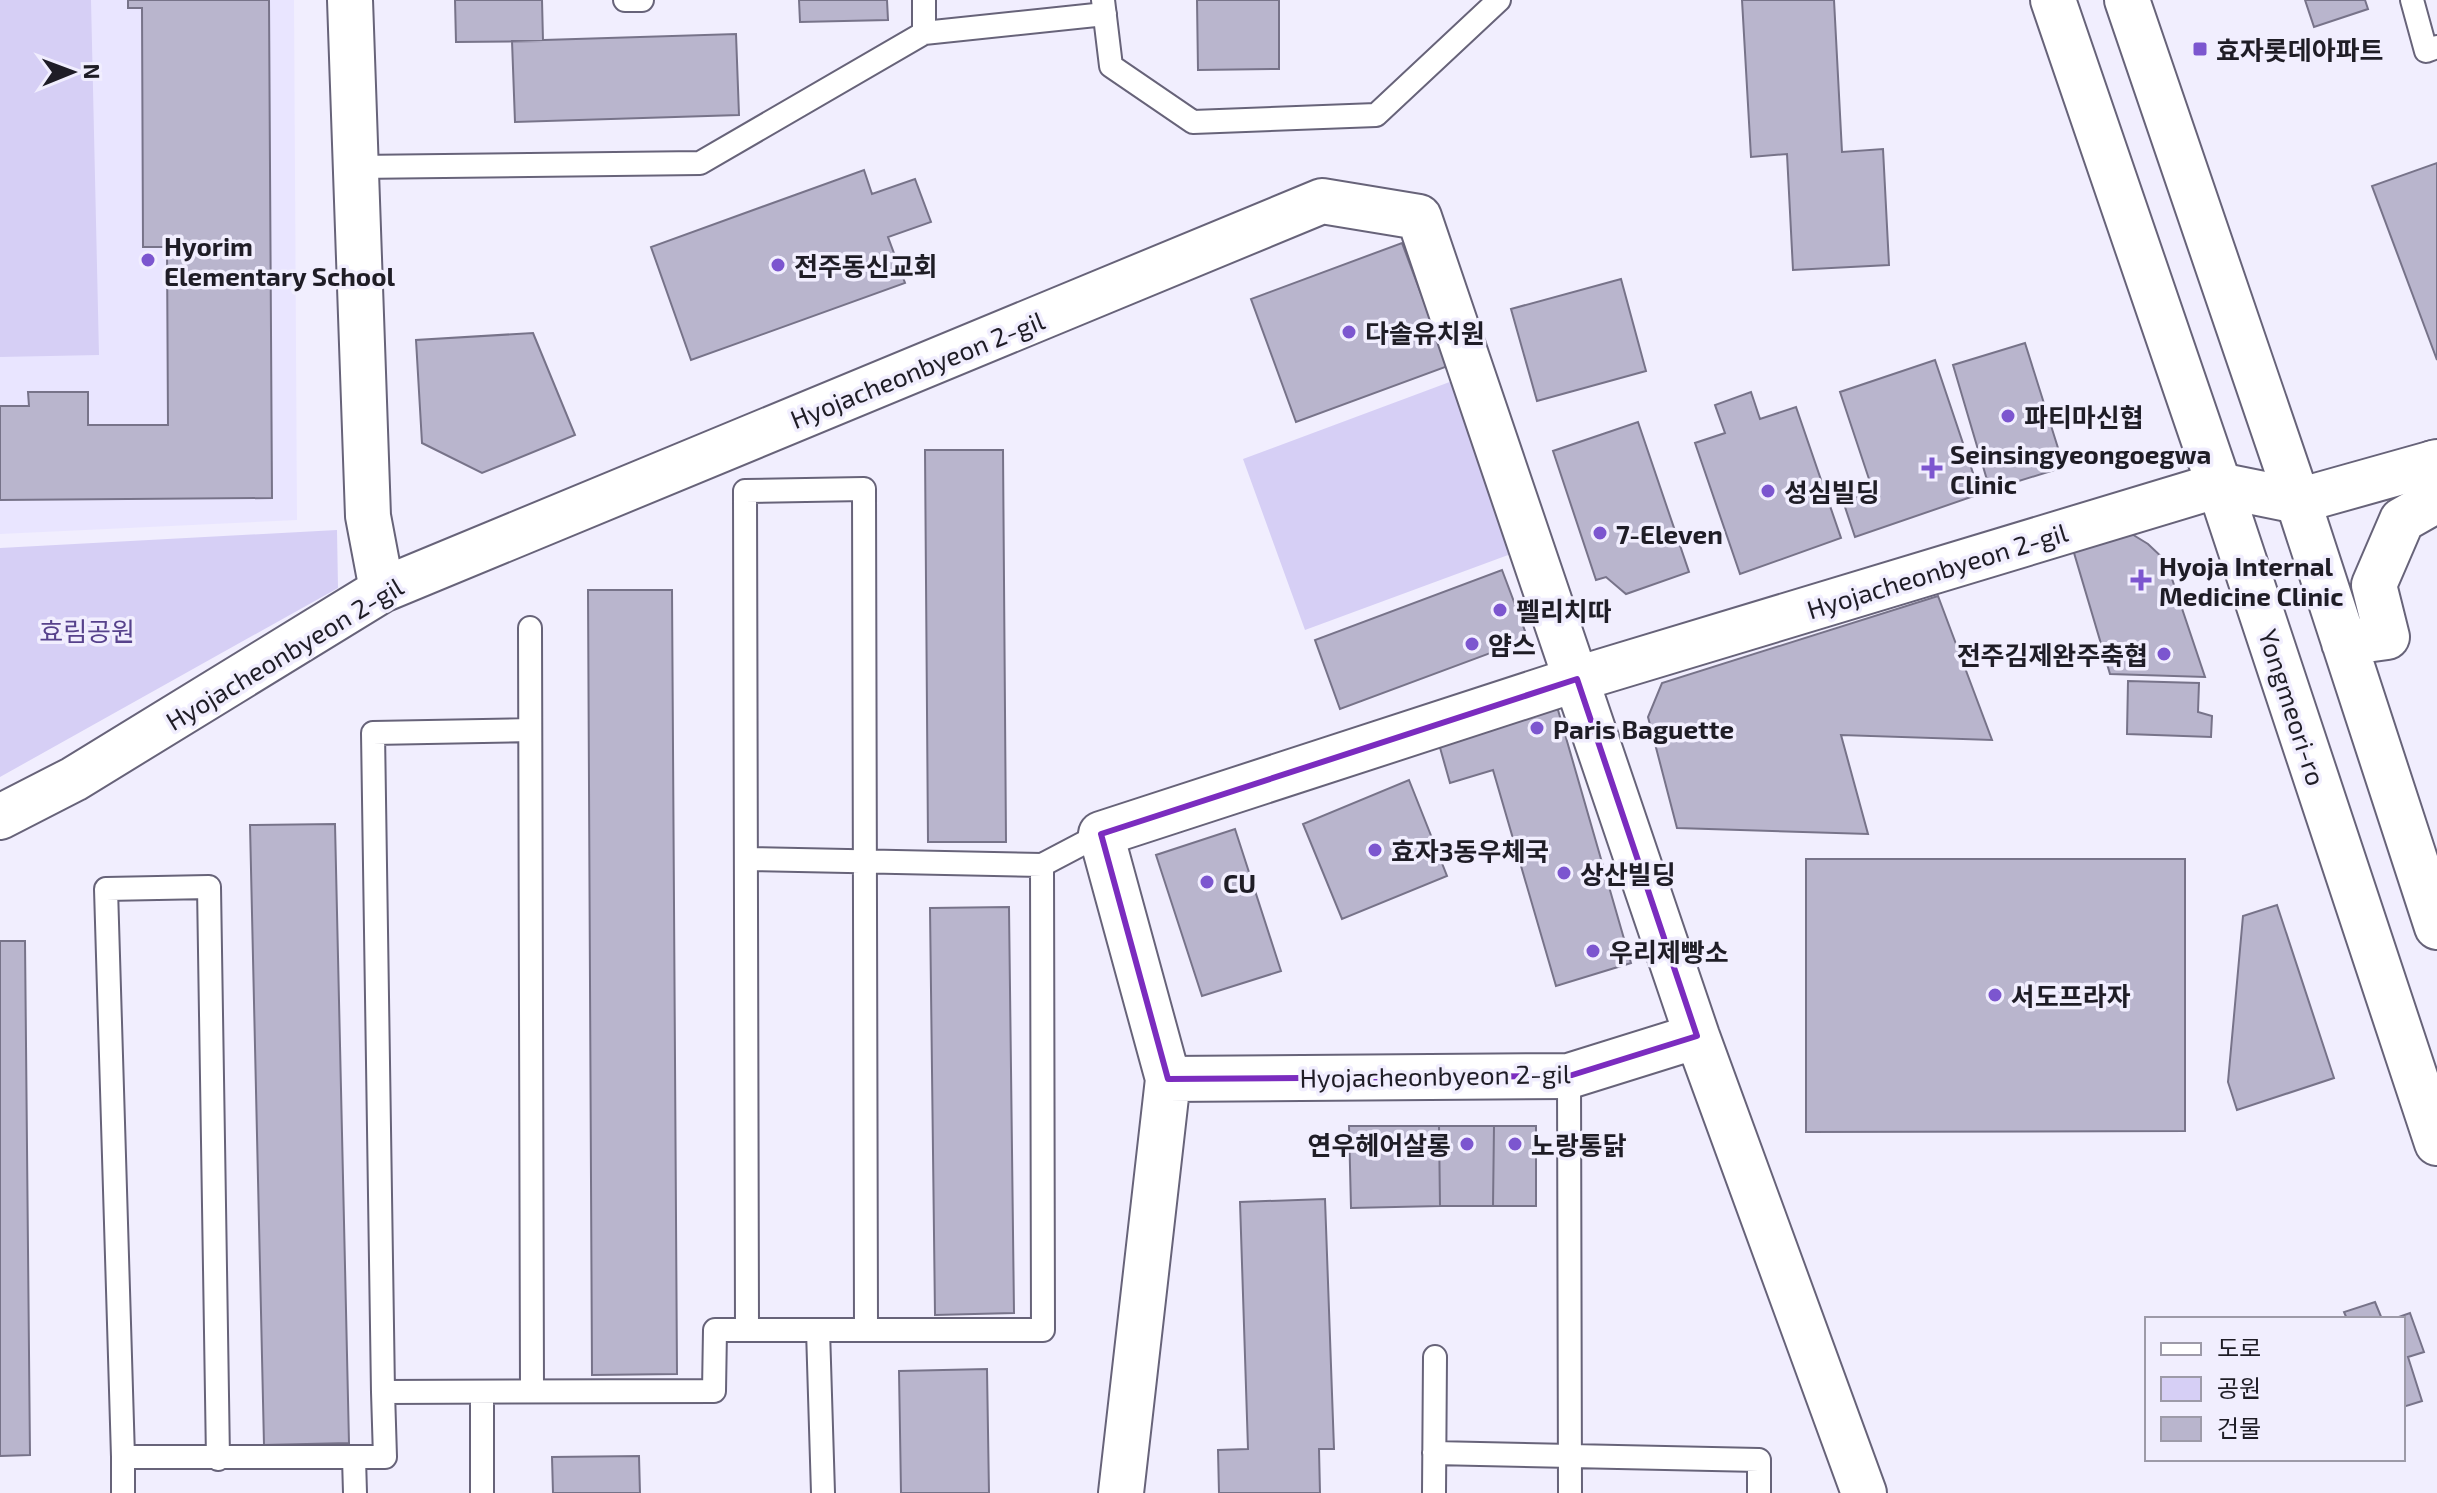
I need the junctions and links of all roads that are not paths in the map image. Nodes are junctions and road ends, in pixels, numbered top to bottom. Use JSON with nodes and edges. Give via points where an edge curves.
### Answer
{"nodes":[{"id":1,"x":350,"y":0,"type":"edge"},
{"id":2,"x":625,"y":0,"type":"edge"},
{"id":3,"x":642,"y":0,"type":"edge"},
{"id":4,"x":924,"y":0,"type":"edge"},
{"id":5,"x":1499,"y":0,"type":"edge"},
{"id":6,"x":2053,"y":0,"type":"edge"},
{"id":7,"x":2127,"y":0,"type":"edge"},
{"id":8,"x":2412,"y":0,"type":"edge"},
{"id":9,"x":1104,"y":7,"type":"edge"},
{"id":10,"x":924,"y":33,"type":"junction"},
{"id":11,"x":2437,"y":47,"type":"edge"},
{"id":12,"x":356,"y":167,"type":"junction"},
{"id":13,"x":2436,"y":477,"type":"edge"},
{"id":14,"x":2219,"y":485,"type":"junction"},
{"id":15,"x":2298,"y":501,"type":"junction"},
{"id":16,"x":382,"y":590,"type":"junction"},
{"id":17,"x":530,"y":628,"type":"dead end"},
{"id":18,"x":2344,"y":643,"type":"junction"},
{"id":19,"x":1577,"y":679,"type":"junction"},
{"id":20,"x":530,"y":730,"type":"junction"},
{"id":21,"x":0,"y":817,"type":"edge"},
{"id":22,"x":1101,"y":834,"type":"junction"},
{"id":23,"x":746,"y":859,"type":"junction"},
{"id":24,"x":865,"y":862,"type":"junction"},
{"id":25,"x":1042,"y":865,"type":"junction"},
{"id":26,"x":2437,"y":927,"type":"edge"},
{"id":27,"x":1697,"y":1036,"type":"junction"},
{"id":28,"x":1569,"y":1076,"type":"junction"},
{"id":29,"x":1168,"y":1079,"type":"junction"},
{"id":30,"x":2437,"y":1143,"type":"edge"},
{"id":31,"x":747,"y":1330,"type":"junction"},
{"id":32,"x":818,"y":1330,"type":"junction"},
{"id":33,"x":866,"y":1330,"type":"junction"},
{"id":34,"x":1435,"y":1357,"type":"dead end"},
{"id":35,"x":532,"y":1391,"type":"junction"},
{"id":36,"x":383,"y":1392,"type":"junction"},
{"id":37,"x":482,"y":1392,"type":"junction"},
{"id":38,"x":1434,"y":1453,"type":"junction"},
{"id":39,"x":1570,"y":1454,"type":"junction"},
{"id":40,"x":123,"y":1457,"type":"junction"},
{"id":41,"x":354,"y":1458,"type":"junction"},
{"id":42,"x":218,"y":1459,"type":"junction"},
{"id":43,"x":1859,"y":1478,"type":"edge"},
{"id":44,"x":123,"y":1493,"type":"edge"},
{"id":45,"x":355,"y":1493,"type":"edge"},
{"id":46,"x":482,"y":1493,"type":"edge"},
{"id":47,"x":823,"y":1493,"type":"edge"},
{"id":48,"x":1121,"y":1493,"type":"edge"},
{"id":49,"x":1434,"y":1493,"type":"edge"},
{"id":50,"x":1570,"y":1493,"type":"edge"},
{"id":51,"x":1759,"y":1493,"type":"edge"}],
"edges":[{"from":1,"to":12,"type":"street"},
{"from":2,"to":3,"type":"lane"},
{"from":4,"to":10,"type":"lane"},
{"from":5,"to":9,"type":"lane","via":[[1376,115],[1193,122],[1111,66]]},
{"from":6,"to":14,"type":"street","name":"Yongmeori-ro"},
{"from":7,"to":15,"type":"street"},
{"from":8,"to":11,"type":"lane","via":[[2426,51]]},
{"from":9,"to":10,"type":"lane"},
{"from":10,"to":12,"type":"lane","via":[[700,163]]},
{"from":12,"to":16,"type":"street","via":[[368,516]]},
{"from":13,"to":15,"type":"street"},
{"from":13,"to":18,"type":"street","via":[[2402,520],[2374,585],[2387,637]]},
{"from":14,"to":15,"type":"street","name":"Hyojacheonbyeon 2-gil"},
{"from":14,"to":19,"type":"street","name":"Hyojacheonbyeon 2-gil"},
{"from":14,"to":30,"type":"street","name":"Yongmeori-ro"},
{"from":15,"to":18,"type":"street"},
{"from":16,"to":19,"type":"street","name":"Hyojacheonbyeon 2-gil","via":[[1322,201],[1419,217]]},
{"from":16,"to":21,"type":"street","name":"Hyojacheonbyeon 2-gil","via":[[74,779]]},
{"from":17,"to":20,"type":"lane"},
{"from":18,"to":26,"type":"street"},
{"from":19,"to":22,"type":"street","name":"Hyojacheonbyeon 2-gil"},
{"from":19,"to":27,"type":"street","name":"Hyojacheonbyeon 2-gil"},
{"from":20,"to":35,"type":"lane"},
{"from":20,"to":36,"type":"lane","via":[[373,733]]},
{"from":22,"to":25,"type":"lane"},
{"from":22,"to":29,"type":"street"},
{"from":23,"to":24,"type":"lane"},
{"from":23,"to":24,"type":"lane","via":[[745,491],[864,489]]},
{"from":23,"to":31,"type":"lane"},
{"from":24,"to":25,"type":"lane"},
{"from":24,"to":33,"type":"lane"},
{"from":25,"to":33,"type":"lane","via":[[1043,1330]]},
{"from":27,"to":28,"type":"street","name":"Hyojacheonbyeon 2-gil"},
{"from":27,"to":43,"type":"street","name":"Hyojacheonbyeon 2-gil"},
{"from":28,"to":29,"type":"street","name":"Hyojacheonbyeon 2-gil"},
{"from":28,"to":39,"type":"lane"},
{"from":29,"to":48,"type":"street"},
{"from":31,"to":32,"type":"lane"},
{"from":31,"to":35,"type":"lane","via":[[715,1330],[714,1391]]},
{"from":32,"to":33,"type":"lane"},
{"from":32,"to":47,"type":"lane"},
{"from":34,"to":38,"type":"lane"},
{"from":35,"to":37,"type":"lane"},
{"from":36,"to":37,"type":"lane"},
{"from":36,"to":41,"type":"lane","via":[[385,1457]]},
{"from":37,"to":46,"type":"lane"},
{"from":38,"to":39,"type":"lane"},
{"from":38,"to":49,"type":"lane"},
{"from":39,"to":50,"type":"lane"},
{"from":39,"to":51,"type":"lane","via":[[1759,1460]]},
{"from":40,"to":42,"type":"lane"},
{"from":40,"to":42,"type":"lane","via":[[106,889],[209,887]]},
{"from":40,"to":44,"type":"lane"},
{"from":41,"to":42,"type":"lane"},
{"from":41,"to":45,"type":"lane"}]}
